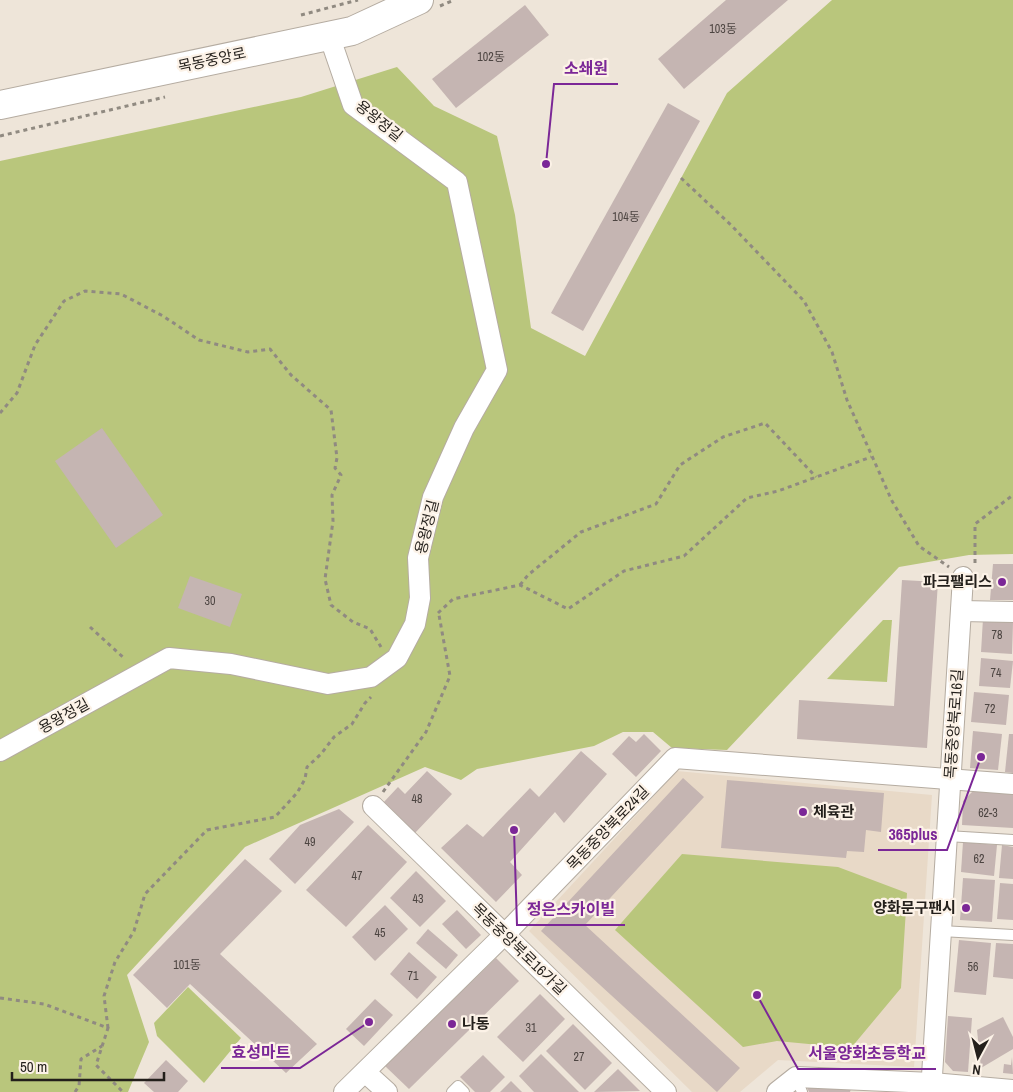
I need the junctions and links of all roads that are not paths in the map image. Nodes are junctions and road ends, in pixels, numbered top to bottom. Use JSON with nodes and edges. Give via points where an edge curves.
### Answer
{"nodes":[{"id":1,"x":419,"y":0,"type":"edge"},
{"id":2,"x":329,"y":36,"type":"junction"},
{"id":3,"x":0,"y":105,"type":"edge"},
{"id":4,"x":963,"y":577,"type":"road end"},
{"id":5,"x":961,"y":611,"type":"junction"},
{"id":6,"x":1013,"y":612,"type":"edge"},
{"id":7,"x":0,"y":751,"type":"edge"},
{"id":8,"x":950,"y":779,"type":"junction"},
{"id":9,"x":1013,"y":784,"type":"edge"},
{"id":10,"x":373,"y":806,"type":"road end"},
{"id":11,"x":947,"y":836,"type":"junction"},
{"id":12,"x":1013,"y":840,"type":"edge"},
{"id":13,"x":941,"y":930,"type":"junction"},
{"id":14,"x":504,"y":935,"type":"junction"},
{"id":15,"x":1013,"y":935,"type":"edge"},
{"id":16,"x":365,"y":1072,"type":"junction"},
{"id":17,"x":799,"y":1084,"type":"edge"},
{"id":18,"x":932,"y":1088,"type":"edge"},
{"id":19,"x":1013,"y":1090,"type":"edge"},
{"id":20,"x":344,"y":1092,"type":"edge"},
{"id":21,"x":387,"y":1092,"type":"edge"},
{"id":22,"x":452,"y":1092,"type":"edge"},
{"id":23,"x":464,"y":1092,"type":"edge"},
{"id":24,"x":666,"y":1092,"type":"edge"},
{"id":25,"x":777,"y":1092,"type":"edge"}],
"edges":[{"from":1,"to":2,"type":"main road","name":"목동중앙로","via":[[352,31]]},
{"from":2,"to":3,"type":"main road","name":"목동중앙로"},
{"from":2,"to":7,"type":"street","name":"용왕정길","via":[[354,105],[457,182],[498,370],[464,428],[433,497],[418,558],[420,598],[425,616],[415,624],[397,658],[371,677],[328,684],[231,664],[169,658]]},
{"from":4,"to":5,"type":"street","name":"목동중앙북로16길"},
{"from":5,"to":6,"type":"street"},
{"from":5,"to":8,"type":"street","name":"목동중앙북로16길"},
{"from":8,"to":9,"type":"street"},
{"from":8,"to":11,"type":"street","name":"목동중앙북로16길"},
{"from":8,"to":14,"type":"street","name":"목동중앙북로24길","via":[[675,758]]},
{"from":10,"to":14,"type":"street","name":"목동중앙북로16가길"},
{"from":11,"to":12,"type":"lane"},
{"from":11,"to":13,"type":"street","name":"목동중앙북로16길"},
{"from":13,"to":15,"type":"lane"},
{"from":13,"to":18,"type":"street","name":"목동중앙북로16길"},
{"from":14,"to":16,"type":"street","name":"목동중앙북로24길"},
{"from":14,"to":24,"type":"street","name":"목동중앙북로16가길"},
{"from":16,"to":20,"type":"street","name":"목동중앙북로24길"},
{"from":16,"to":21,"type":"street"},
{"from":17,"to":18,"type":"street"},
{"from":17,"to":25,"type":"street"},
{"from":18,"to":19,"type":"street"},
{"from":22,"to":23,"type":"lane","via":[[458,1086]]}]}
